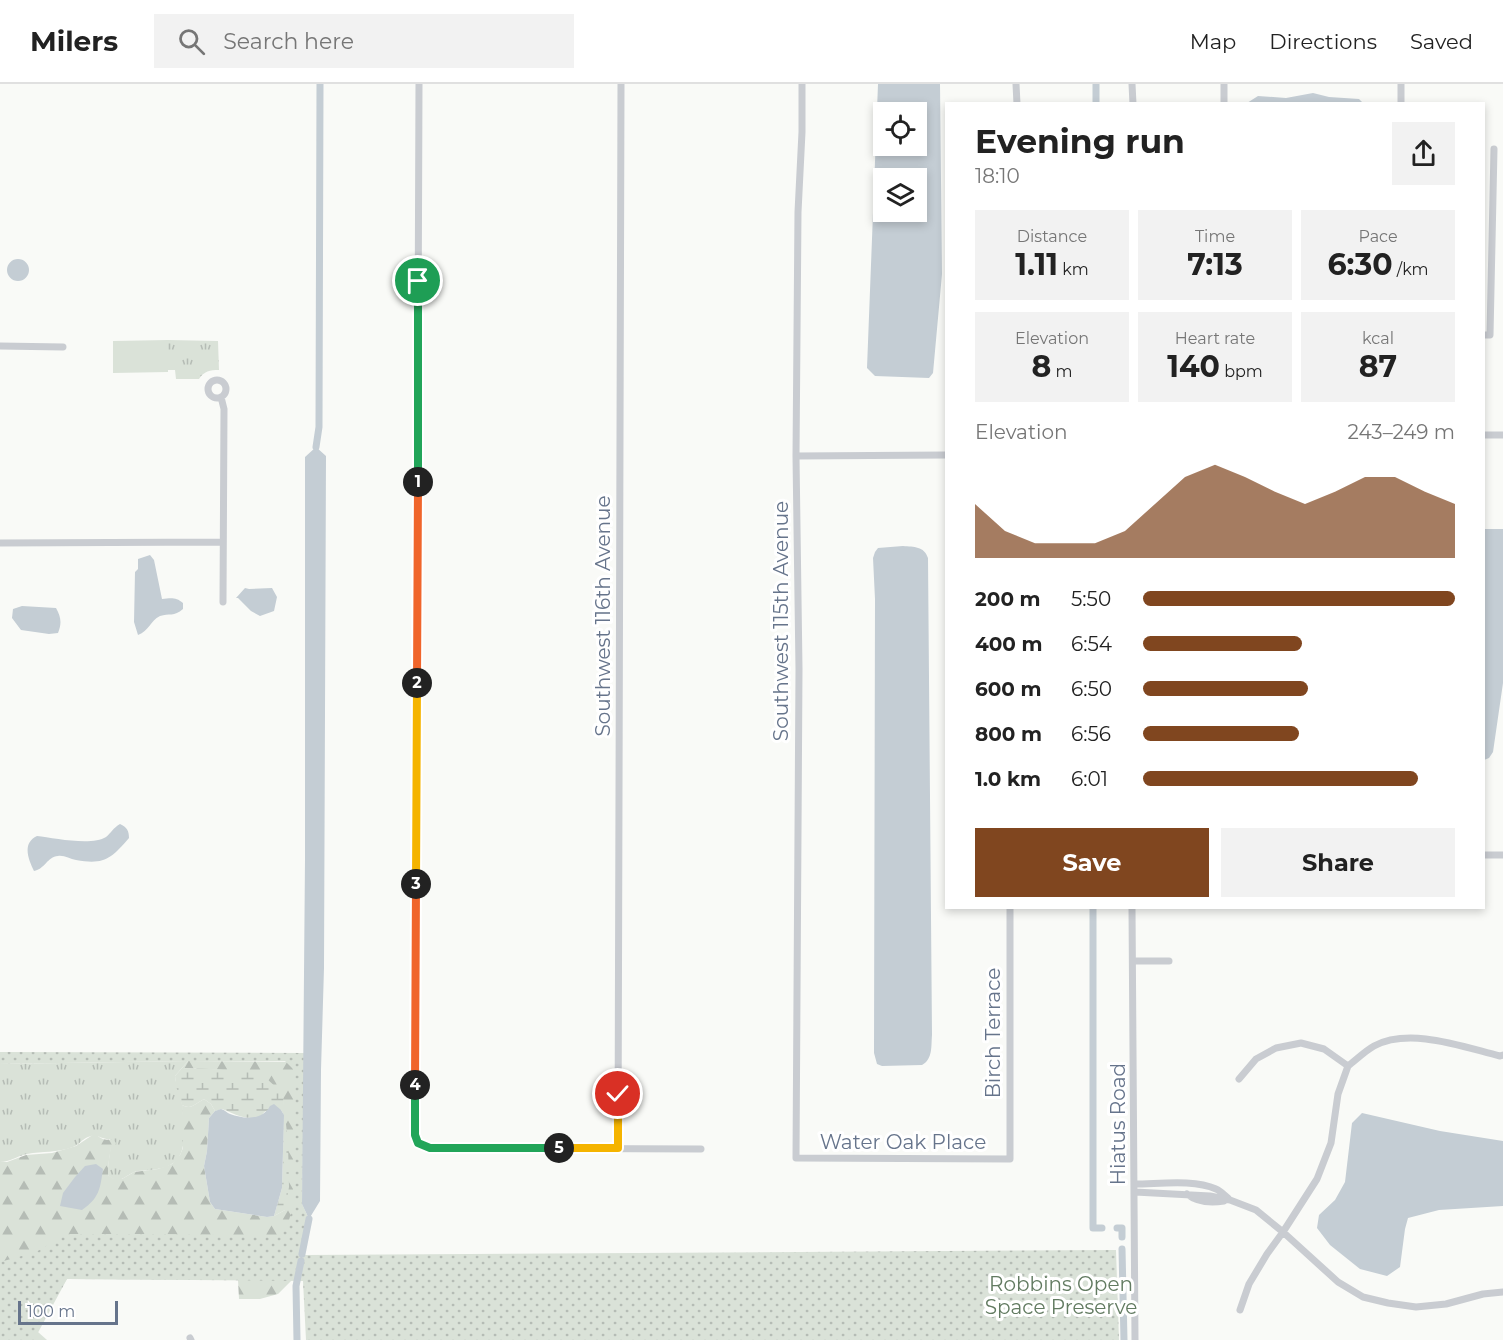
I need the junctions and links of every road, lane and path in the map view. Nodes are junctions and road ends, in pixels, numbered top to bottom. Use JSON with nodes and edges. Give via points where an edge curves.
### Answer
{"nodes":[{"id":1,"x":419,"y":84,"type":"edge"},
{"id":2,"x":621,"y":84,"type":"edge"},
{"id":3,"x":802,"y":84,"type":"edge"},
{"id":4,"x":1016,"y":84,"type":"edge"},
{"id":5,"x":1132,"y":84,"type":"edge"},
{"id":6,"x":1224,"y":84,"type":"edge"},
{"id":7,"x":1401,"y":84,"type":"edge"},
{"id":8,"x":1017,"y":102,"type":"edge"},
{"id":9,"x":1133,"y":102,"type":"edge"},
{"id":10,"x":1224,"y":102,"type":"edge"},
{"id":11,"x":1401,"y":102,"type":"edge"},
{"id":12,"x":1494,"y":149,"type":"dead end"},
{"id":13,"x":1485,"y":335,"type":"edge"},
{"id":14,"x":0,"y":346,"type":"edge"},
{"id":15,"x":63,"y":347,"type":"dead end"},
{"id":16,"x":221,"y":397,"type":"dead end"},
{"id":17,"x":1485,"y":435,"type":"edge"},
{"id":18,"x":1503,"y":435,"type":"edge"},
{"id":19,"x":945,"y":455,"type":"edge"},
{"id":20,"x":796,"y":456,"type":"junction"},
{"id":21,"x":222,"y":542,"type":"junction"},
{"id":22,"x":0,"y":543,"type":"edge"},
{"id":23,"x":223,"y":602,"type":"dead end"},
{"id":24,"x":1485,"y":855,"type":"edge"},
{"id":25,"x":1503,"y":855,"type":"edge"},
{"id":26,"x":1010,"y":909,"type":"edge"},
{"id":27,"x":1132,"y":909,"type":"edge"},
{"id":28,"x":1134,"y":961,"type":"junction"},
{"id":29,"x":1169,"y":961,"type":"dead end"},
{"id":30,"x":1503,"y":1055,"type":"edge"},
{"id":31,"x":1348,"y":1066,"type":"junction"},
{"id":32,"x":1239,"y":1079,"type":"dead end"},
{"id":33,"x":618,"y":1148,"type":"junction"},
{"id":34,"x":701,"y":1149,"type":"dead end"},
{"id":35,"x":796,"y":1158,"type":"joint"},
{"id":36,"x":1010,"y":1159,"type":"joint"},
{"id":37,"x":1135,"y":1188,"type":"junction"},
{"id":38,"x":1230,"y":1200,"type":"junction"},
{"id":39,"x":1283,"y":1232,"type":"junction"},
{"id":40,"x":1503,"y":1292,"type":"edge"},
{"id":41,"x":1240,"y":1310,"type":"dead end"},
{"id":42,"x":1135,"y":1340,"type":"edge"}],
"edges":[{"from":1,"to":33,"type":"street","via":[[415,1135],[418,1143],[430,1148]]},
{"from":2,"to":33,"type":"street","name":"Southwest 116th Avenue"},
{"from":3,"to":20,"type":"street","name":"Southwest 115th Avenue"},
{"from":4,"to":8,"type":"street"},
{"from":5,"to":9,"type":"street"},
{"from":6,"to":10,"type":"street"},
{"from":7,"to":11,"type":"street"},
{"from":12,"to":13,"type":"street","via":[[1490,335]]},
{"from":14,"to":15,"type":"street"},
{"from":16,"to":21,"type":"street"},
{"from":17,"to":18,"type":"street"},
{"from":19,"to":20,"type":"street"},
{"from":20,"to":35,"type":"street","name":"Southwest 115th Avenue","via":[[799,728]]},
{"from":21,"to":22,"type":"street"},
{"from":21,"to":23,"type":"street"},
{"from":24,"to":25,"type":"street"},
{"from":26,"to":36,"type":"street","name":"Birch Terrace"},
{"from":27,"to":28,"type":"street","name":"Hiatus Road"},
{"from":28,"to":29,"type":"street"},
{"from":28,"to":37,"type":"street","name":"Hiatus Road"},
{"from":30,"to":31,"type":"street","via":[[1423,1038],[1400,1038],[1374,1046]]},
{"from":31,"to":32,"type":"street","via":[[1324,1049],[1301,1043],[1276,1048],[1256,1059]]},
{"from":31,"to":39,"type":"street","via":[[1338,1094],[1331,1143],[1317,1179]]},
{"from":33,"to":34,"type":"street"},
{"from":35,"to":36,"type":"street","name":"Water Oak Place"},
{"from":37,"to":38,"type":"street"},
{"from":37,"to":38,"type":"street","via":[[1205,1185]]},
{"from":37,"to":42,"type":"street","name":"Hiatus Road"},
{"from":38,"to":39,"type":"street","via":[[1256,1210]]},
{"from":39,"to":40,"type":"street","via":[[1338,1282],[1363,1297],[1416,1307]]},
{"from":39,"to":41,"type":"street","via":[[1249,1284]]}]}
